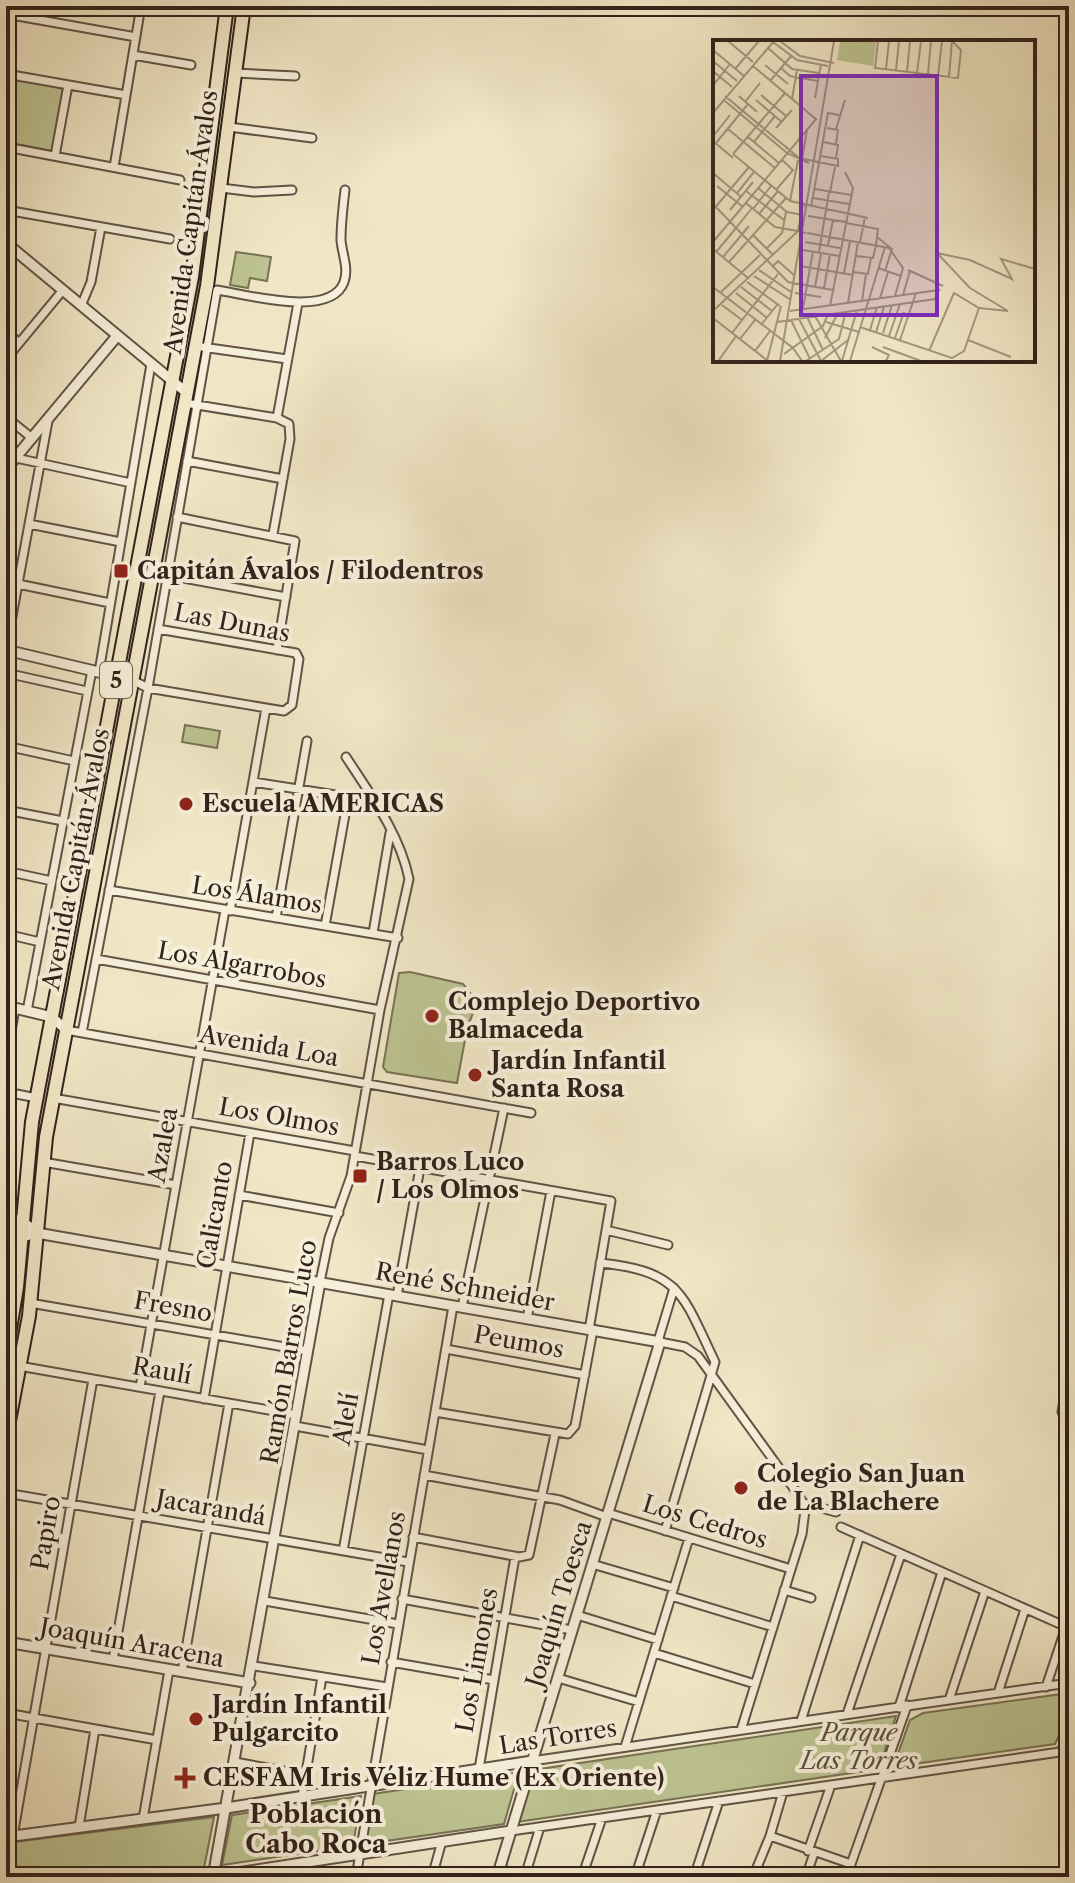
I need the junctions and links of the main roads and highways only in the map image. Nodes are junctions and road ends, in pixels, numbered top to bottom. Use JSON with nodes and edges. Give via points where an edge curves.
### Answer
{"nodes":[{"id":1,"x":227,"y":6,"type":"edge"},
{"id":2,"x":244,"y":6,"type":"edge"},
{"id":3,"x":6,"y":1219,"type":"edge"},
{"id":4,"x":21,"y":1221,"type":"junction"},
{"id":5,"x":37,"y":1233,"type":"junction"},
{"id":6,"x":6,"y":1235,"type":"edge"},
{"id":7,"x":20,"y":1237,"type":"junction"},
{"id":8,"x":6,"y":1353,"type":"edge"},
{"id":9,"x":6,"y":1437,"type":"edge"}],
"edges":[{"from":1,"to":4,"type":"highway","name":"Avenida Capitán Ávalos","number":"5","via":[[197,247],[37,1098]]},
{"from":2,"to":5,"type":"highway","name":"Avenida Capitán Ávalos","number":"5","via":[[201,347],[53,1098]]},
{"from":3,"to":4,"type":"main road"},
{"from":4,"to":5,"type":"main road"},
{"from":4,"to":7,"type":"highway","name":"Avenida Capitán Ávalos","number":"5"},
{"from":5,"to":7,"type":"main road"},
{"from":5,"to":9,"type":"highway","name":"Avenida Capitán Ávalos","number":"5"},
{"from":6,"to":7,"type":"main road"},
{"from":7,"to":8,"type":"highway","name":"Avenida Capitán Ávalos","number":"5"}]}
